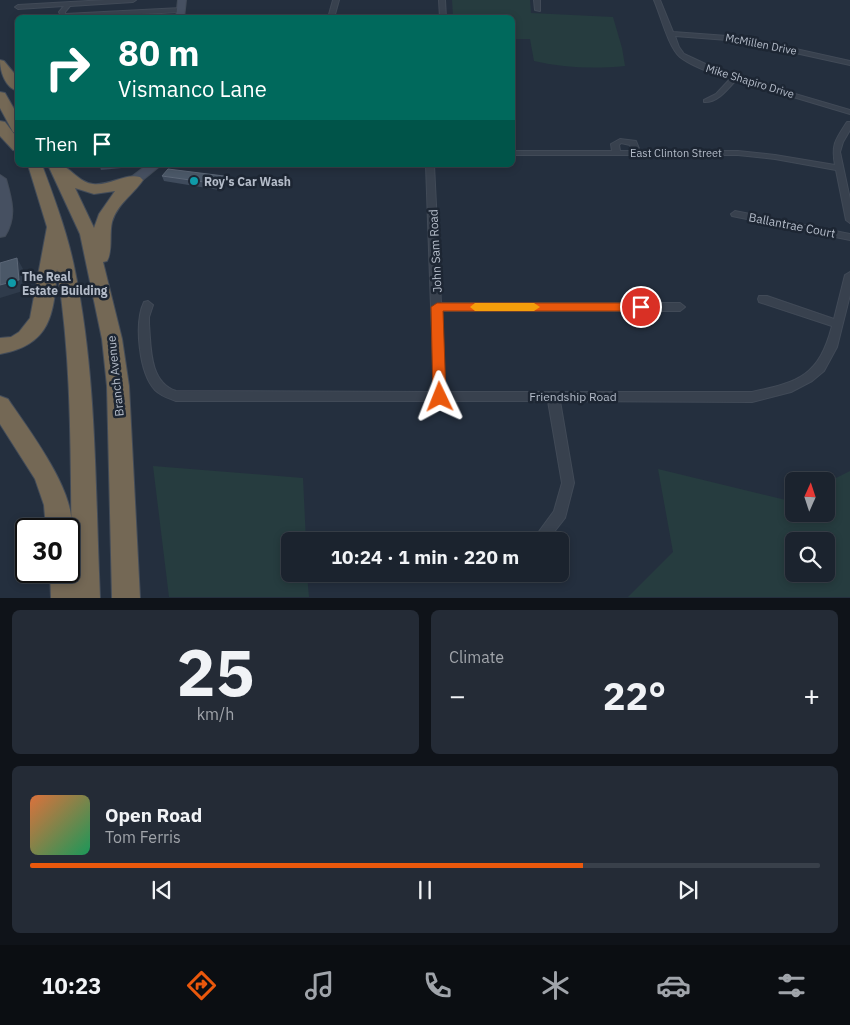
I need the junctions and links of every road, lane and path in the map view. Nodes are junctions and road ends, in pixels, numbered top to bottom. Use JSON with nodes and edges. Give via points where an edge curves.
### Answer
{"nodes":[{"id":1,"x":133,"y":0,"type":"edge"},
{"id":2,"x":182,"y":0,"type":"edge"},
{"id":3,"x":336,"y":0,"type":"edge"},
{"id":4,"x":442,"y":0,"type":"edge"},
{"id":5,"x":537,"y":0,"type":"edge"},
{"id":6,"x":657,"y":0,"type":"edge"},
{"id":7,"x":69,"y":3,"type":"junction"},
{"id":8,"x":18,"y":7,"type":"dead end"},
{"id":9,"x":538,"y":10,"type":"dead end"},
{"id":10,"x":180,"y":14,"type":"edge"},
{"id":11,"x":443,"y":14,"type":"edge"},
{"id":12,"x":63,"y":15,"type":"edge"},
{"id":13,"x":122,"y":15,"type":"edge"},
{"id":14,"x":332,"y":15,"type":"edge"},
{"id":15,"x":670,"y":34,"type":"junction"},
{"id":16,"x":0,"y":57,"type":"edge"},
{"id":17,"x":850,"y":63,"type":"edge"},
{"id":18,"x":2,"y":67,"type":"edge"},
{"id":19,"x":735,"y":78,"type":"junction"},
{"id":20,"x":15,"y":83,"type":"edge"},
{"id":21,"x":0,"y":96,"type":"edge"},
{"id":22,"x":706,"y":101,"type":"dead end"},
{"id":23,"x":850,"y":112,"type":"edge"},
{"id":24,"x":15,"y":124,"type":"edge"},
{"id":25,"x":850,"y":124,"type":"edge"},
{"id":26,"x":0,"y":125,"type":"edge"},
{"id":27,"x":15,"y":144,"type":"edge"},
{"id":28,"x":515,"y":153,"type":"edge"},
{"id":29,"x":616,"y":153,"type":"junction"},
{"id":30,"x":637,"y":153,"type":"junction"},
{"id":31,"x":35,"y":167,"type":"edge"},
{"id":32,"x":56,"y":167,"type":"edge"},
{"id":33,"x":57,"y":167,"type":"edge"},
{"id":34,"x":152,"y":167,"type":"edge"},
{"id":35,"x":430,"y":167,"type":"edge"},
{"id":36,"x":838,"y":168,"type":"junction"},
{"id":37,"x":0,"y":179,"type":"edge"},
{"id":38,"x":134,"y":180,"type":"junction"},
{"id":39,"x":734,"y":214,"type":"dead end"},
{"id":40,"x":850,"y":220,"type":"edge"},
{"id":41,"x":54,"y":224,"type":"junction"},
{"id":42,"x":0,"y":233,"type":"edge"},
{"id":43,"x":850,"y":237,"type":"edge"},
{"id":44,"x":850,"y":275,"type":"edge"},
{"id":45,"x":763,"y":299,"type":"dead end"},
{"id":46,"x":103,"y":300,"type":"junction"},
{"id":47,"x":148,"y":305,"type":"dead end"},
{"id":48,"x":437,"y":307,"type":"junction"},
{"id":49,"x":680,"y":307,"type":"dead end"},
{"id":50,"x":837,"y":324,"type":"junction"},
{"id":51,"x":0,"y":346,"type":"edge"},
{"id":52,"x":440,"y":397,"type":"junction"},
{"id":53,"x":553,"y":397,"type":"junction"},
{"id":54,"x":0,"y":405,"type":"edge"},
{"id":55,"x":58,"y":518,"type":"edge"},
{"id":56,"x":546,"y":532,"type":"edge"},
{"id":57,"x":64,"y":583,"type":"edge"},
{"id":58,"x":65,"y":598,"type":"edge"},
{"id":59,"x":86,"y":598,"type":"edge"},
{"id":60,"x":126,"y":598,"type":"edge"}],
"edges":[{"from":1,"to":7,"type":"street"},
{"from":2,"to":10,"type":"street"},
{"from":3,"to":14,"type":"street"},
{"from":4,"to":11,"type":"street"},
{"from":5,"to":9,"type":"street"},
{"from":6,"to":15,"type":"street","name":"Mike Shapiro Drive"},
{"from":7,"to":8,"type":"street"},
{"from":7,"to":12,"type":"street"},
{"from":10,"to":13,"type":"street"},
{"from":15,"to":17,"type":"street","name":"McMillen Drive","via":[[741,39]]},
{"from":15,"to":19,"type":"street","name":"Mike Shapiro Drive","via":[[682,54],[708,69]]},
{"from":16,"to":18,"type":"highway"},
{"from":18,"to":20,"type":"highway"},
{"from":19,"to":22,"type":"street","via":[[718,95]]},
{"from":19,"to":23,"type":"street","name":"Mike Shapiro Drive"},
{"from":21,"to":24,"type":"highway"},
{"from":25,"to":36,"type":"street","via":[[837,148]]},
{"from":26,"to":27,"type":"highway"},
{"from":28,"to":29,"type":"street","name":"East Clinton Street"},
{"from":29,"to":30,"type":"street","name":"East Clinton Street"},
{"from":29,"to":30,"type":"street","via":[[614,144],[624,141],[633,143]]},
{"from":30,"to":36,"type":"street","name":"East Clinton Street","via":[[747,154]]},
{"from":31,"to":41,"type":"highway"},
{"from":32,"to":46,"type":"highway","name":"Branch Avenue","via":[[88,234]]},
{"from":33,"to":38,"type":"highway","via":[[84,188],[99,190]]},
{"from":34,"to":38,"type":"street"},
{"from":35,"to":48,"type":"street","name":"John Sam Road"},
{"from":36,"to":40,"type":"street"},
{"from":37,"to":42,"type":"street","via":[[8,212]]},
{"from":38,"to":46,"type":"highway","via":[[105,214],[100,234]]},
{"from":39,"to":43,"type":"street","name":"Ballantrae Court"},
{"from":41,"to":51,"type":"highway","via":[[44,305],[38,325],[29,336]]},
{"from":41,"to":59,"type":"highway","via":[[66,270],[75,333],[82,436]]},
{"from":44,"to":50,"type":"street","name":"Friendship Road"},
{"from":45,"to":50,"type":"street"},
{"from":46,"to":60,"type":"highway","name":"Branch Avenue","via":[[118,386]]},
{"from":47,"to":52,"type":"street","name":"Friendship Road","via":[[144,324],[150,371],[157,387],[171,396]]},
{"from":48,"to":49,"type":"street"},
{"from":48,"to":52,"type":"street","name":"John Sam Road"},
{"from":50,"to":53,"type":"street","name":"Friendship Road","via":[[832,347],[820,368],[777,393],[752,397]]},
{"from":52,"to":53,"type":"street","name":"Friendship Road"},
{"from":53,"to":56,"type":"street","via":[[568,483],[560,514]]},
{"from":54,"to":55,"type":"highway","via":[[46,474]]},
{"from":57,"to":58,"type":"highway"}]}
